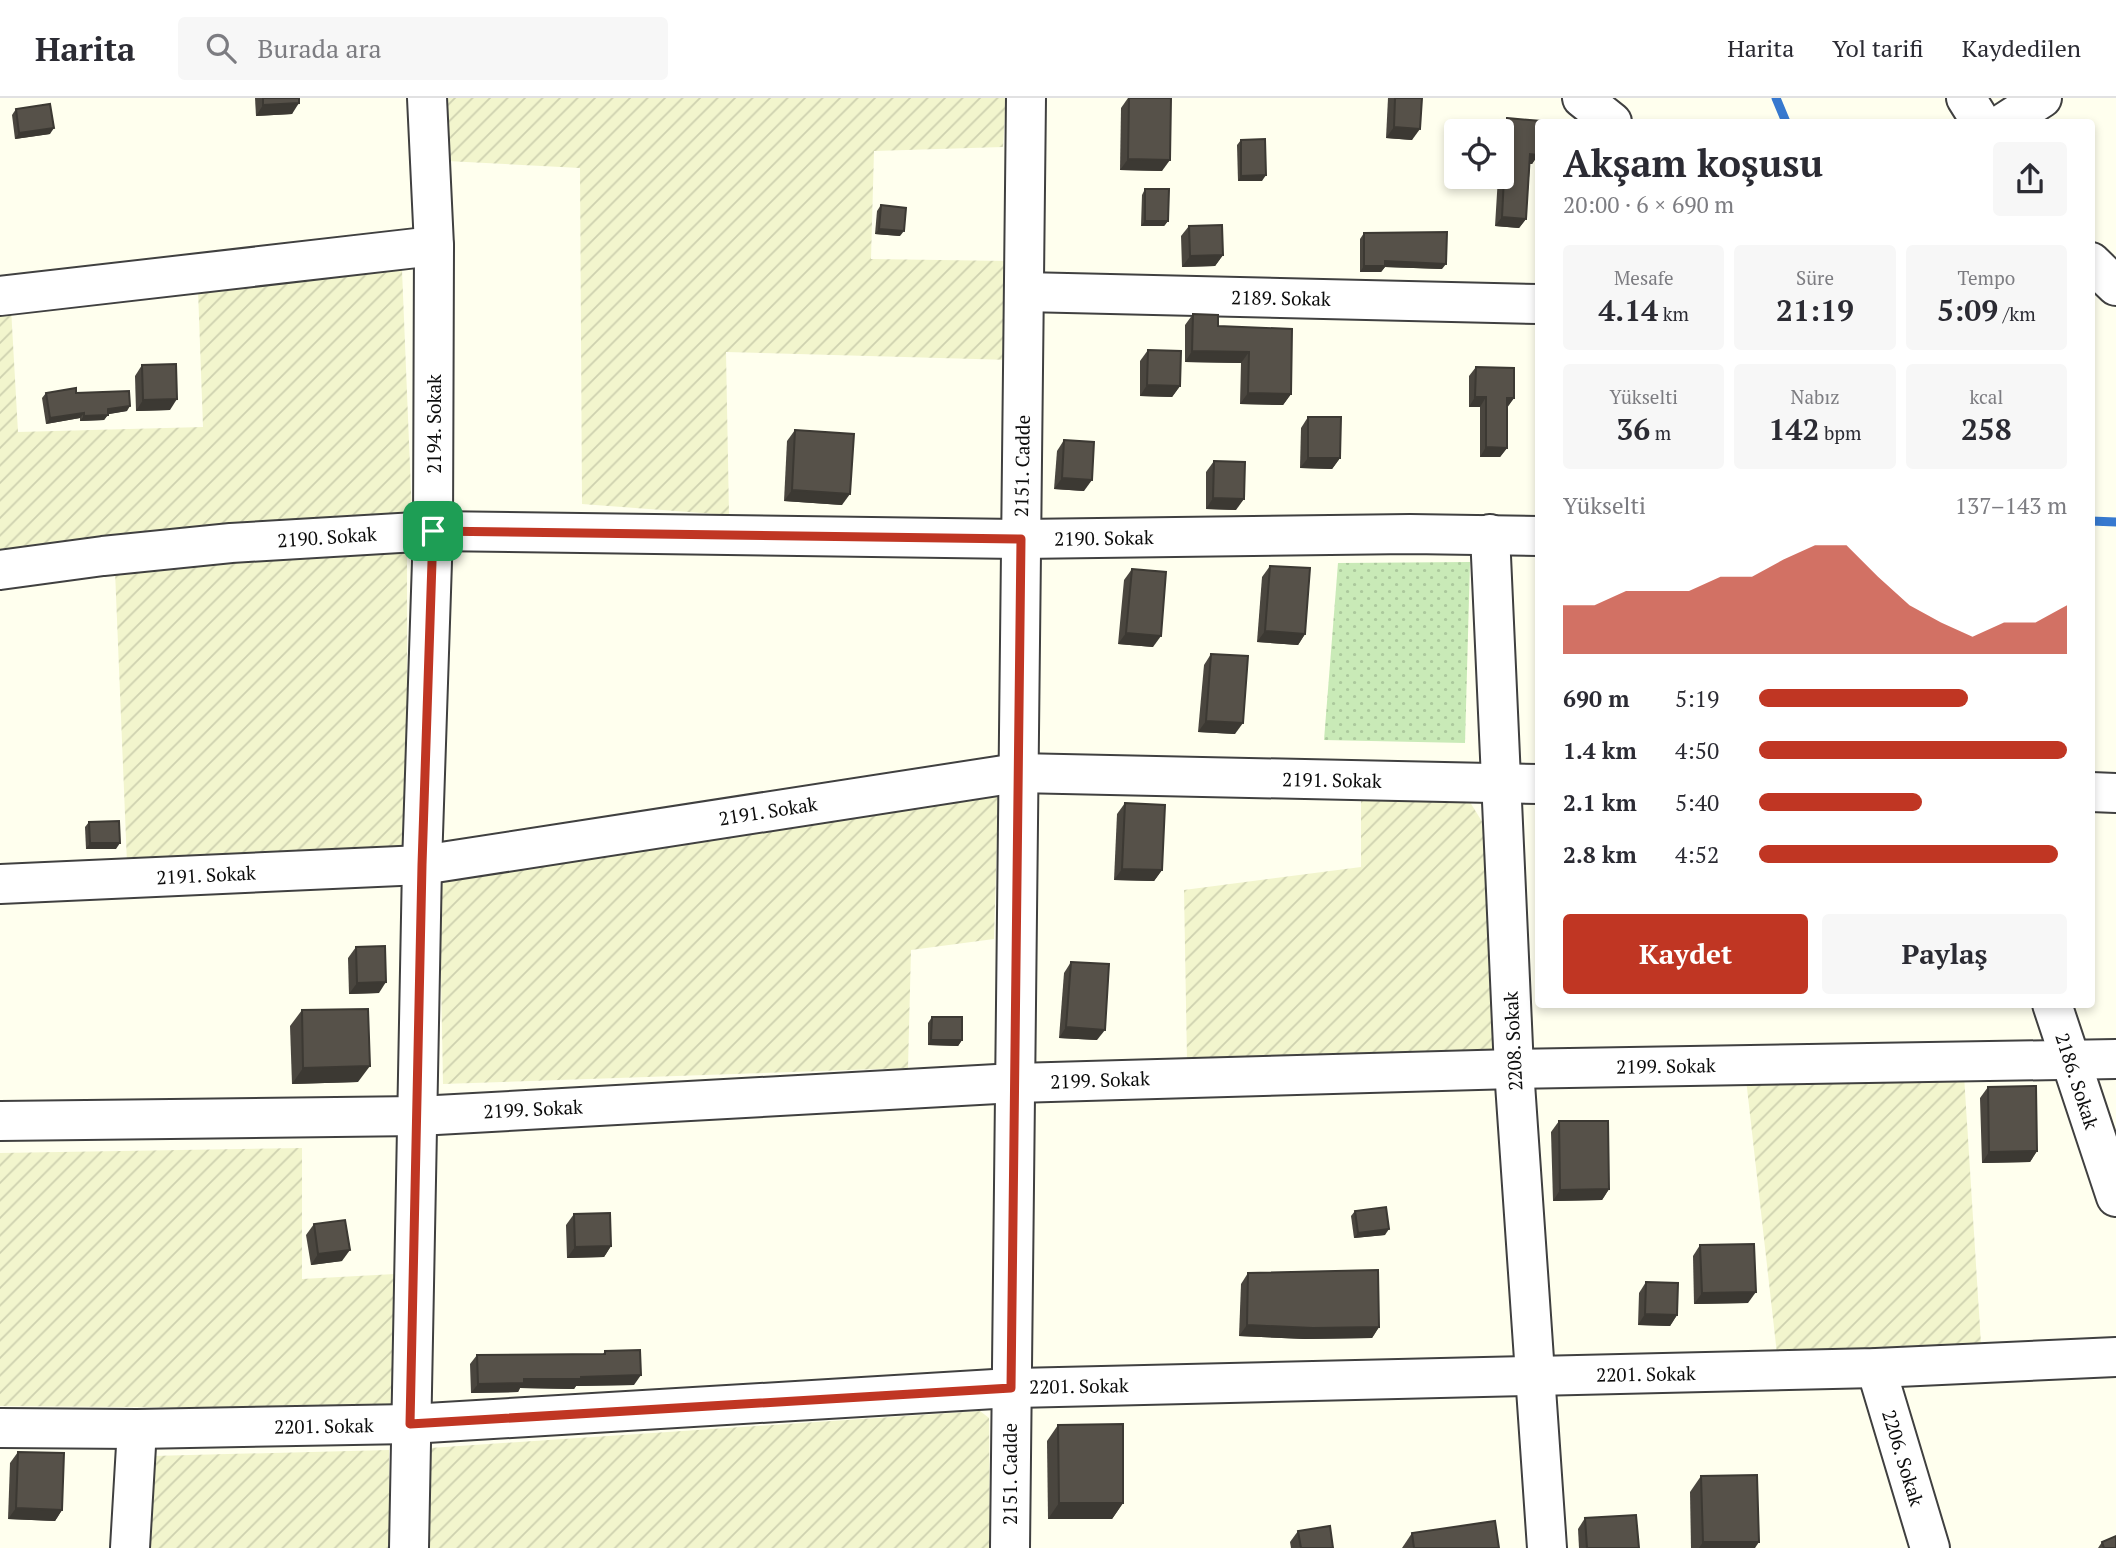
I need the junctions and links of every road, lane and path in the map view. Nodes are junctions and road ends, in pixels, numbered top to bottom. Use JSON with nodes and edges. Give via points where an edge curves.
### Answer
{"nodes":[{"id":1,"x":426,"y":98,"type":"edge"},
{"id":2,"x":1026,"y":98,"type":"edge"},
{"id":3,"x":1583,"y":98,"type":"edge"},
{"id":4,"x":1966,"y":98,"type":"edge"},
{"id":5,"x":2042,"y":98,"type":"edge"},
{"id":6,"x":1608,"y":119,"type":"edge"},
{"id":7,"x":1979,"y":119,"type":"edge"},
{"id":8,"x":2010,"y":119,"type":"edge"},
{"id":9,"x":434,"y":246,"type":"junction"},
{"id":10,"x":2095,"y":266,"type":"edge"},
{"id":11,"x":2116,"y":286,"type":"edge"},
{"id":12,"x":1024,"y":292,"type":"junction"},
{"id":13,"x":0,"y":296,"type":"edge"},
{"id":14,"x":1535,"y":304,"type":"edge"},
{"id":15,"x":433,"y":531,"type":"junction"},
{"id":16,"x":1490,"y":534,"type":"junction"},
{"id":17,"x":1535,"y":536,"type":"edge"},
{"id":18,"x":1021,"y":539,"type":"junction"},
{"id":19,"x":0,"y":570,"type":"edge"},
{"id":20,"x":1017,"y":773,"type":"junction"},
{"id":21,"x":1520,"y":784,"type":"edge"},
{"id":22,"x":2095,"y":792,"type":"edge"},
{"id":23,"x":2116,"y":793,"type":"edge"},
{"id":24,"x":422,"y":865,"type":"junction"},
{"id":25,"x":0,"y":884,"type":"edge"},
{"id":26,"x":2053,"y":1008,"type":"edge"},
{"id":27,"x":2116,"y":1059,"type":"edge"},
{"id":28,"x":2070,"y":1060,"type":"junction"},
{"id":29,"x":1514,"y":1069,"type":"junction"},
{"id":30,"x":1015,"y":1083,"type":"junction"},
{"id":31,"x":418,"y":1116,"type":"junction"},
{"id":32,"x":0,"y":1121,"type":"edge"},
{"id":33,"x":2116,"y":1197,"type":"edge"},
{"id":34,"x":2116,"y":1357,"type":"edge"},
{"id":35,"x":1876,"y":1368,"type":"junction"},
{"id":36,"x":1536,"y":1376,"type":"junction"},
{"id":37,"x":1011,"y":1388,"type":"junction"},
{"id":38,"x":410,"y":1424,"type":"junction"},
{"id":39,"x":0,"y":1428,"type":"edge"},
{"id":40,"x":137,"y":1429,"type":"junction"},
{"id":41,"x":130,"y":1548,"type":"edge"},
{"id":42,"x":409,"y":1548,"type":"edge"},
{"id":43,"x":1010,"y":1548,"type":"edge"},
{"id":44,"x":1547,"y":1548,"type":"edge"},
{"id":45,"x":1930,"y":1548,"type":"edge"}],
"edges":[{"from":1,"to":9,"type":"street","name":"2194. Sokak"},
{"from":2,"to":12,"type":"street","name":"2151. Cadde"},
{"from":3,"to":6,"type":"street"},
{"from":4,"to":7,"type":"street"},
{"from":5,"to":8,"type":"street"},
{"from":9,"to":13,"type":"street"},
{"from":9,"to":15,"type":"street","name":"2194. Sokak"},
{"from":10,"to":11,"type":"street"},
{"from":12,"to":14,"type":"street","name":"2189. Sokak"},
{"from":12,"to":18,"type":"street","name":"2151. Cadde"},
{"from":15,"to":18,"type":"street","name":"2190. Sokak"},
{"from":15,"to":19,"type":"street","name":"2190. Sokak","via":[[231,543]]},
{"from":15,"to":24,"type":"street","name":"2194. Sokak"},
{"from":16,"to":17,"type":"street","name":"2190. Sokak"},
{"from":16,"to":18,"type":"street","name":"2190. Sokak"},
{"from":16,"to":21,"type":"street","name":"2208. Sokak"},
{"from":18,"to":20,"type":"street","name":"2151. Cadde"},
{"from":20,"to":21,"type":"street","name":"2191. Sokak"},
{"from":20,"to":24,"type":"street","name":"2191. Sokak"},
{"from":20,"to":30,"type":"street","name":"2151. Cadde"},
{"from":21,"to":29,"type":"street","name":"2208. Sokak"},
{"from":22,"to":23,"type":"street"},
{"from":24,"to":25,"type":"street","name":"2191. Sokak"},
{"from":24,"to":31,"type":"street","name":"2194. Sokak"},
{"from":26,"to":28,"type":"street","name":"2186. Sokak"},
{"from":27,"to":28,"type":"street","name":"2199. Sokak"},
{"from":28,"to":29,"type":"street","name":"2199. Sokak"},
{"from":28,"to":33,"type":"street","name":"2186. Sokak"},
{"from":29,"to":30,"type":"street","name":"2199. Sokak"},
{"from":29,"to":36,"type":"street","name":"2208. Sokak"},
{"from":30,"to":31,"type":"street","name":"2199. Sokak"},
{"from":30,"to":37,"type":"street","name":"2151. Cadde"},
{"from":31,"to":32,"type":"street","name":"2199. Sokak"},
{"from":31,"to":38,"type":"street","name":"2194. Sokak"},
{"from":34,"to":35,"type":"street","name":"2201. Sokak"},
{"from":35,"to":36,"type":"street","name":"2201. Sokak"},
{"from":35,"to":45,"type":"street","name":"2206. Sokak"},
{"from":36,"to":37,"type":"street","name":"2201. Sokak"},
{"from":36,"to":44,"type":"street","name":"2208. Sokak"},
{"from":37,"to":38,"type":"street","name":"2201. Sokak"},
{"from":37,"to":43,"type":"street","name":"2151. Cadde"},
{"from":38,"to":40,"type":"street","name":"2201. Sokak"},
{"from":38,"to":42,"type":"street","name":"2194. Sokak"},
{"from":39,"to":40,"type":"street","name":"2201. Sokak"},
{"from":40,"to":41,"type":"street"}]}
